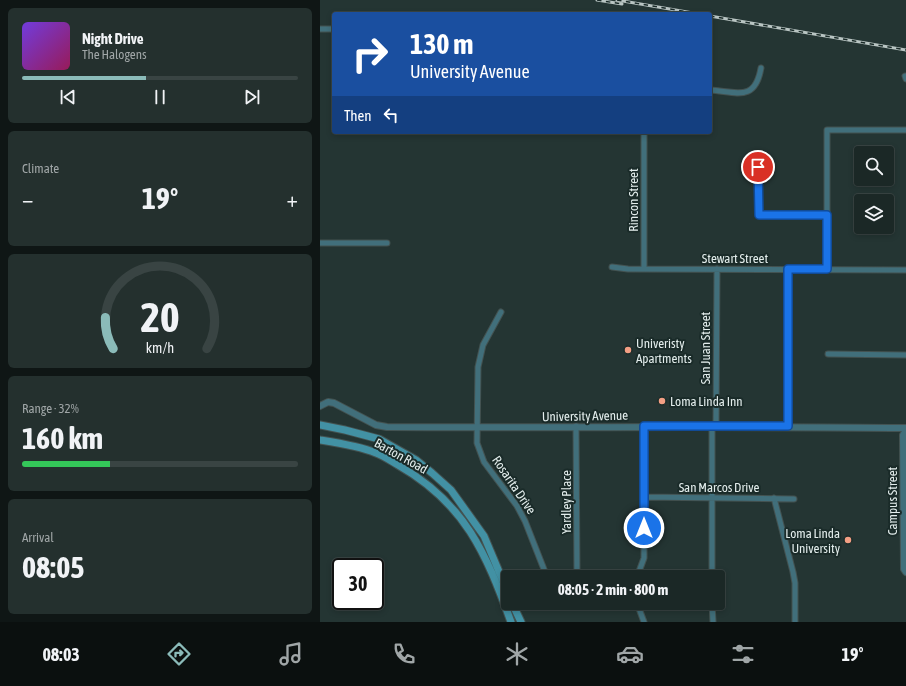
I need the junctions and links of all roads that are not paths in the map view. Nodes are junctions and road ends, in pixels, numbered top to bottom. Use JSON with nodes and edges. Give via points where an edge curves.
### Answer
{"nodes":[{"id":1,"x":320,"y":29,"type":"edge"},
{"id":2,"x":332,"y":29,"type":"edge"},
{"id":3,"x":761,"y":68,"type":"dead end"},
{"id":4,"x":712,"y":90,"type":"edge"},
{"id":5,"x":906,"y":130,"type":"edge"},
{"id":6,"x":644,"y":134,"type":"edge"},
{"id":7,"x":758,"y":167,"type":"dead end"},
{"id":8,"x":827,"y":215,"type":"junction"},
{"id":9,"x":320,"y":243,"type":"edge"},
{"id":10,"x":387,"y":243,"type":"dead end"},
{"id":11,"x":612,"y":267,"type":"dead end"},
{"id":12,"x":644,"y":269,"type":"junction"},
{"id":13,"x":716,"y":269,"type":"junction"},
{"id":14,"x":788,"y":269,"type":"junction"},
{"id":15,"x":827,"y":269,"type":"junction"},
{"id":16,"x":906,"y":270,"type":"edge"},
{"id":17,"x":501,"y":312,"type":"dead end"},
{"id":18,"x":828,"y":354,"type":"dead end"},
{"id":19,"x":906,"y":355,"type":"edge"},
{"id":20,"x":320,"y":406,"type":"edge"},
{"id":21,"x":320,"y":425,"type":"edge"},
{"id":22,"x":576,"y":426,"type":"junction"},
{"id":23,"x":644,"y":426,"type":"junction"},
{"id":24,"x":788,"y":426,"type":"junction"},
{"id":25,"x":477,"y":427,"type":"junction"},
{"id":26,"x":714,"y":427,"type":"junction"},
{"id":27,"x":906,"y":429,"type":"edge"},
{"id":28,"x":320,"y":440,"type":"edge"},
{"id":29,"x":644,"y":497,"type":"junction"},
{"id":30,"x":712,"y":498,"type":"junction"},
{"id":31,"x":774,"y":498,"type":"junction"},
{"id":32,"x":794,"y":499,"type":"dead end"},
{"id":33,"x":544,"y":570,"type":"edge"},
{"id":34,"x":577,"y":570,"type":"edge"},
{"id":35,"x":640,"y":570,"type":"edge"},
{"id":36,"x":712,"y":570,"type":"edge"},
{"id":37,"x":906,"y":572,"type":"edge"},
{"id":38,"x":501,"y":576,"type":"edge"},
{"id":39,"x":515,"y":610,"type":"edge"},
{"id":40,"x":640,"y":610,"type":"edge"},
{"id":41,"x":712,"y":610,"type":"edge"},
{"id":42,"x":511,"y":622,"type":"edge"},
{"id":43,"x":521,"y":622,"type":"edge"},
{"id":44,"x":644,"y":622,"type":"edge"},
{"id":45,"x":712,"y":622,"type":"edge"},
{"id":46,"x":795,"y":622,"type":"edge"}],
"edges":[{"from":1,"to":2,"type":"street"},
{"from":3,"to":4,"type":"street","via":[[756,85],[749,92]]},
{"from":5,"to":8,"type":"street","via":[[827,130]]},
{"from":6,"to":12,"type":"street","name":"Rincon Street"},
{"from":7,"to":8,"type":"street","via":[[759,215]]},
{"from":8,"to":15,"type":"street"},
{"from":9,"to":10,"type":"street"},
{"from":11,"to":12,"type":"street","name":"Stewart Street"},
{"from":12,"to":13,"type":"street","name":"Stewart Street"},
{"from":13,"to":14,"type":"street","name":"Stewart Street"},
{"from":13,"to":26,"type":"street","name":"San Juan Street"},
{"from":14,"to":15,"type":"street","name":"Stewart Street"},
{"from":14,"to":24,"type":"street"},
{"from":15,"to":16,"type":"street","name":"Stewart Street"},
{"from":17,"to":25,"type":"street","name":"Rosarita Drive","via":[[483,345],[478,367]]},
{"from":18,"to":19,"type":"street"},
{"from":20,"to":25,"type":"street","name":"University Avenue","via":[[328,402],[334,403],[376,425],[387,427]]},
{"from":21,"to":38,"type":"main road","name":"Barton Road","via":[[379,439],[416,460],[437,477],[451,490],[484,536]]},
{"from":22,"to":23,"type":"street","name":"University Avenue"},
{"from":22,"to":25,"type":"street","name":"University Avenue"},
{"from":22,"to":34,"type":"street","name":"Yardley Place"},
{"from":23,"to":26,"type":"street","name":"University Avenue"},
{"from":23,"to":29,"type":"street"},
{"from":24,"to":26,"type":"street","name":"University Avenue"},
{"from":24,"to":27,"type":"street","name":"University Avenue"},
{"from":25,"to":33,"type":"street","name":"Rosarita Drive","via":[[477,443],[484,462],[526,521]]},
{"from":26,"to":30,"type":"street","name":"San Juan Street"},
{"from":27,"to":37,"type":"street","name":"Campus Street","via":[[903,435]]},
{"from":28,"to":42,"type":"main road","name":"Barton Road","via":[[358,447],[377,454],[414,474],[448,502],[479,545],[495,578]]},
{"from":29,"to":30,"type":"street","name":"San Marcos Drive"},
{"from":29,"to":35,"type":"street","via":[[644,558]]},
{"from":30,"to":31,"type":"street","name":"San Marcos Drive"},
{"from":30,"to":36,"type":"street","name":"San Juan Street"},
{"from":31,"to":32,"type":"street","name":"San Marcos Drive"},
{"from":31,"to":46,"type":"street","via":[[793,572]]},
{"from":39,"to":43,"type":"main road"},
{"from":40,"to":44,"type":"street"},
{"from":41,"to":45,"type":"street"}]}
